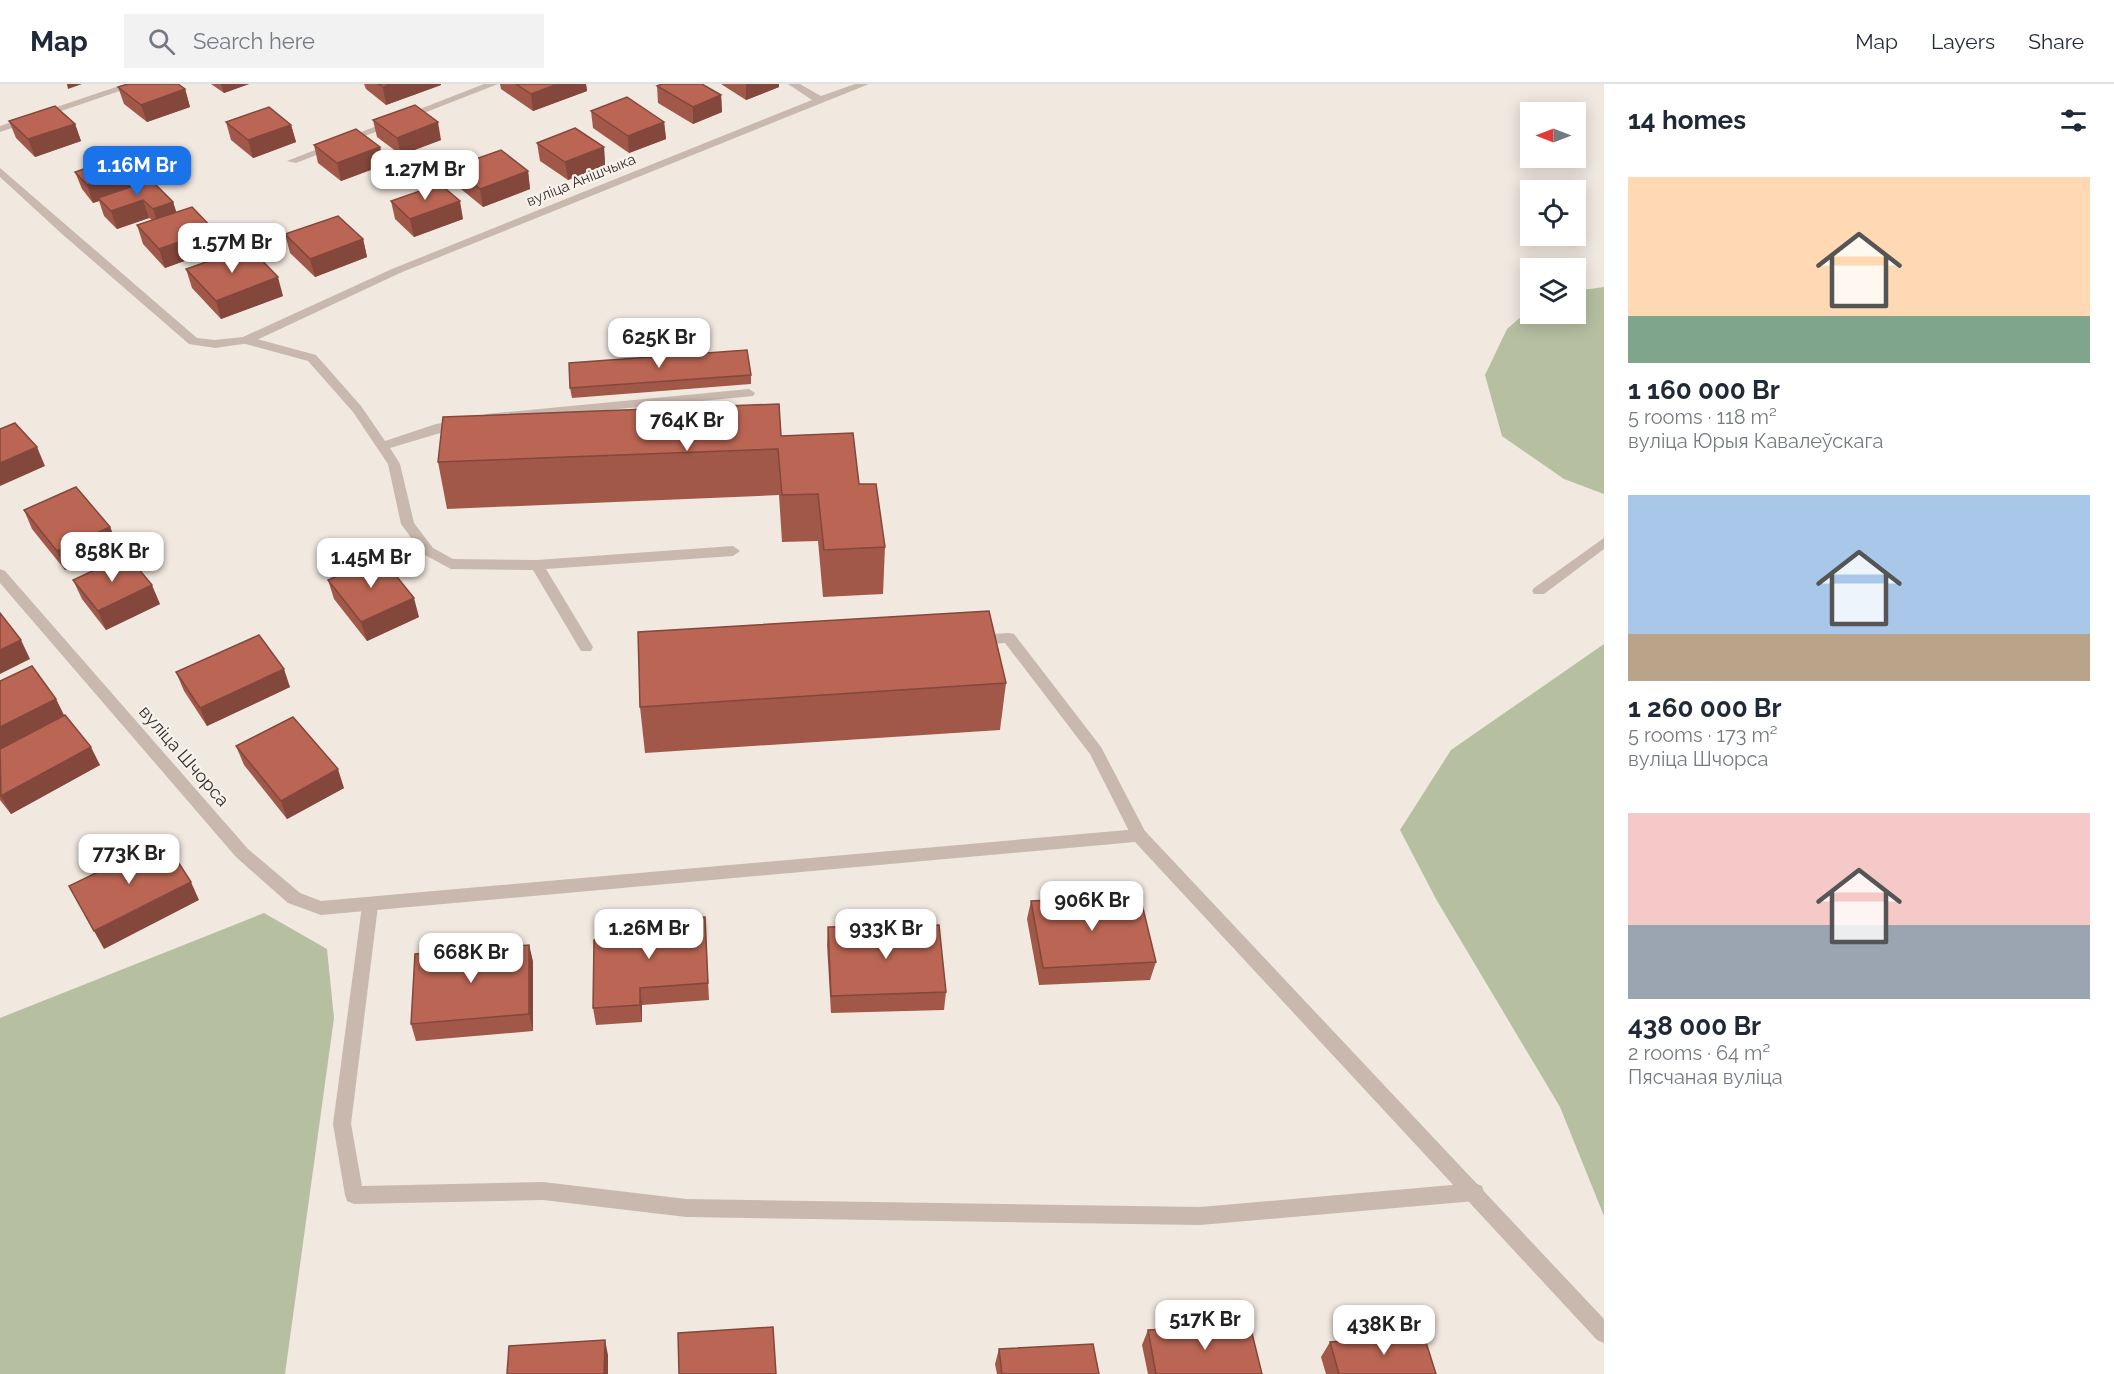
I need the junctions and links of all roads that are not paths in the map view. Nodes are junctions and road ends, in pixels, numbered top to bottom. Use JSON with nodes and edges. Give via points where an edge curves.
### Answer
{"nodes":[{"id":1,"x":135,"y":84,"type":"edge"},
{"id":2,"x":493,"y":84,"type":"edge"},
{"id":3,"x":793,"y":84,"type":"edge"},
{"id":4,"x":864,"y":84,"type":"edge"},
{"id":5,"x":819,"y":100,"type":"junction"},
{"id":6,"x":0,"y":129,"type":"edge"},
{"id":7,"x":292,"y":160,"type":"dead end"},
{"id":8,"x":0,"y":171,"type":"edge"},
{"id":9,"x":246,"y":340,"type":"junction"},
{"id":10,"x":749,"y":393,"type":"dead end"},
{"id":11,"x":382,"y":446,"type":"junction"},
{"id":12,"x":1604,"y":542,"type":"edge"},
{"id":13,"x":733,"y":551,"type":"dead end"},
{"id":14,"x":537,"y":565,"type":"junction"},
{"id":15,"x":0,"y":574,"type":"edge"},
{"id":16,"x":1539,"y":591,"type":"dead end"},
{"id":17,"x":962,"y":640,"type":"edge"},
{"id":18,"x":586,"y":647,"type":"dead end"},
{"id":19,"x":1139,"y":835,"type":"junction"},
{"id":20,"x":370,"y":906,"type":"junction"},
{"id":21,"x":1475,"y":1192,"type":"junction"},
{"id":22,"x":1604,"y":1333,"type":"edge"}],
"edges":[{"from":1,"to":6,"type":"street"},
{"from":2,"to":7,"type":"street"},
{"from":3,"to":5,"type":"street"},
{"from":4,"to":5,"type":"street","name":"вуліца Анішчыка"},
{"from":5,"to":9,"type":"street","name":"вуліца Анішчыка","via":[[396,271]]},
{"from":8,"to":9,"type":"street","via":[[193,341],[215,344]]},
{"from":9,"to":11,"type":"street","via":[[312,358]]},
{"from":10,"to":11,"type":"street","via":[[499,415],[440,427]]},
{"from":11,"to":14,"type":"street","via":[[394,464],[408,524],[428,551],[451,564]]},
{"from":12,"to":16,"type":"street"},
{"from":13,"to":14,"type":"street"},
{"from":14,"to":18,"type":"street"},
{"from":15,"to":20,"type":"street","name":"вуліца Шчорса","via":[[242,853],[294,897],[321,908]]},
{"from":17,"to":19,"type":"street","via":[[1009,638],[1096,751]]},
{"from":19,"to":20,"type":"street","name":"вуліца Шчорса"},
{"from":19,"to":21,"type":"street"},
{"from":20,"to":21,"type":"street","via":[[342,1124],[354,1195],[543,1191],[686,1208],[1200,1216]]},
{"from":21,"to":22,"type":"street"}]}
